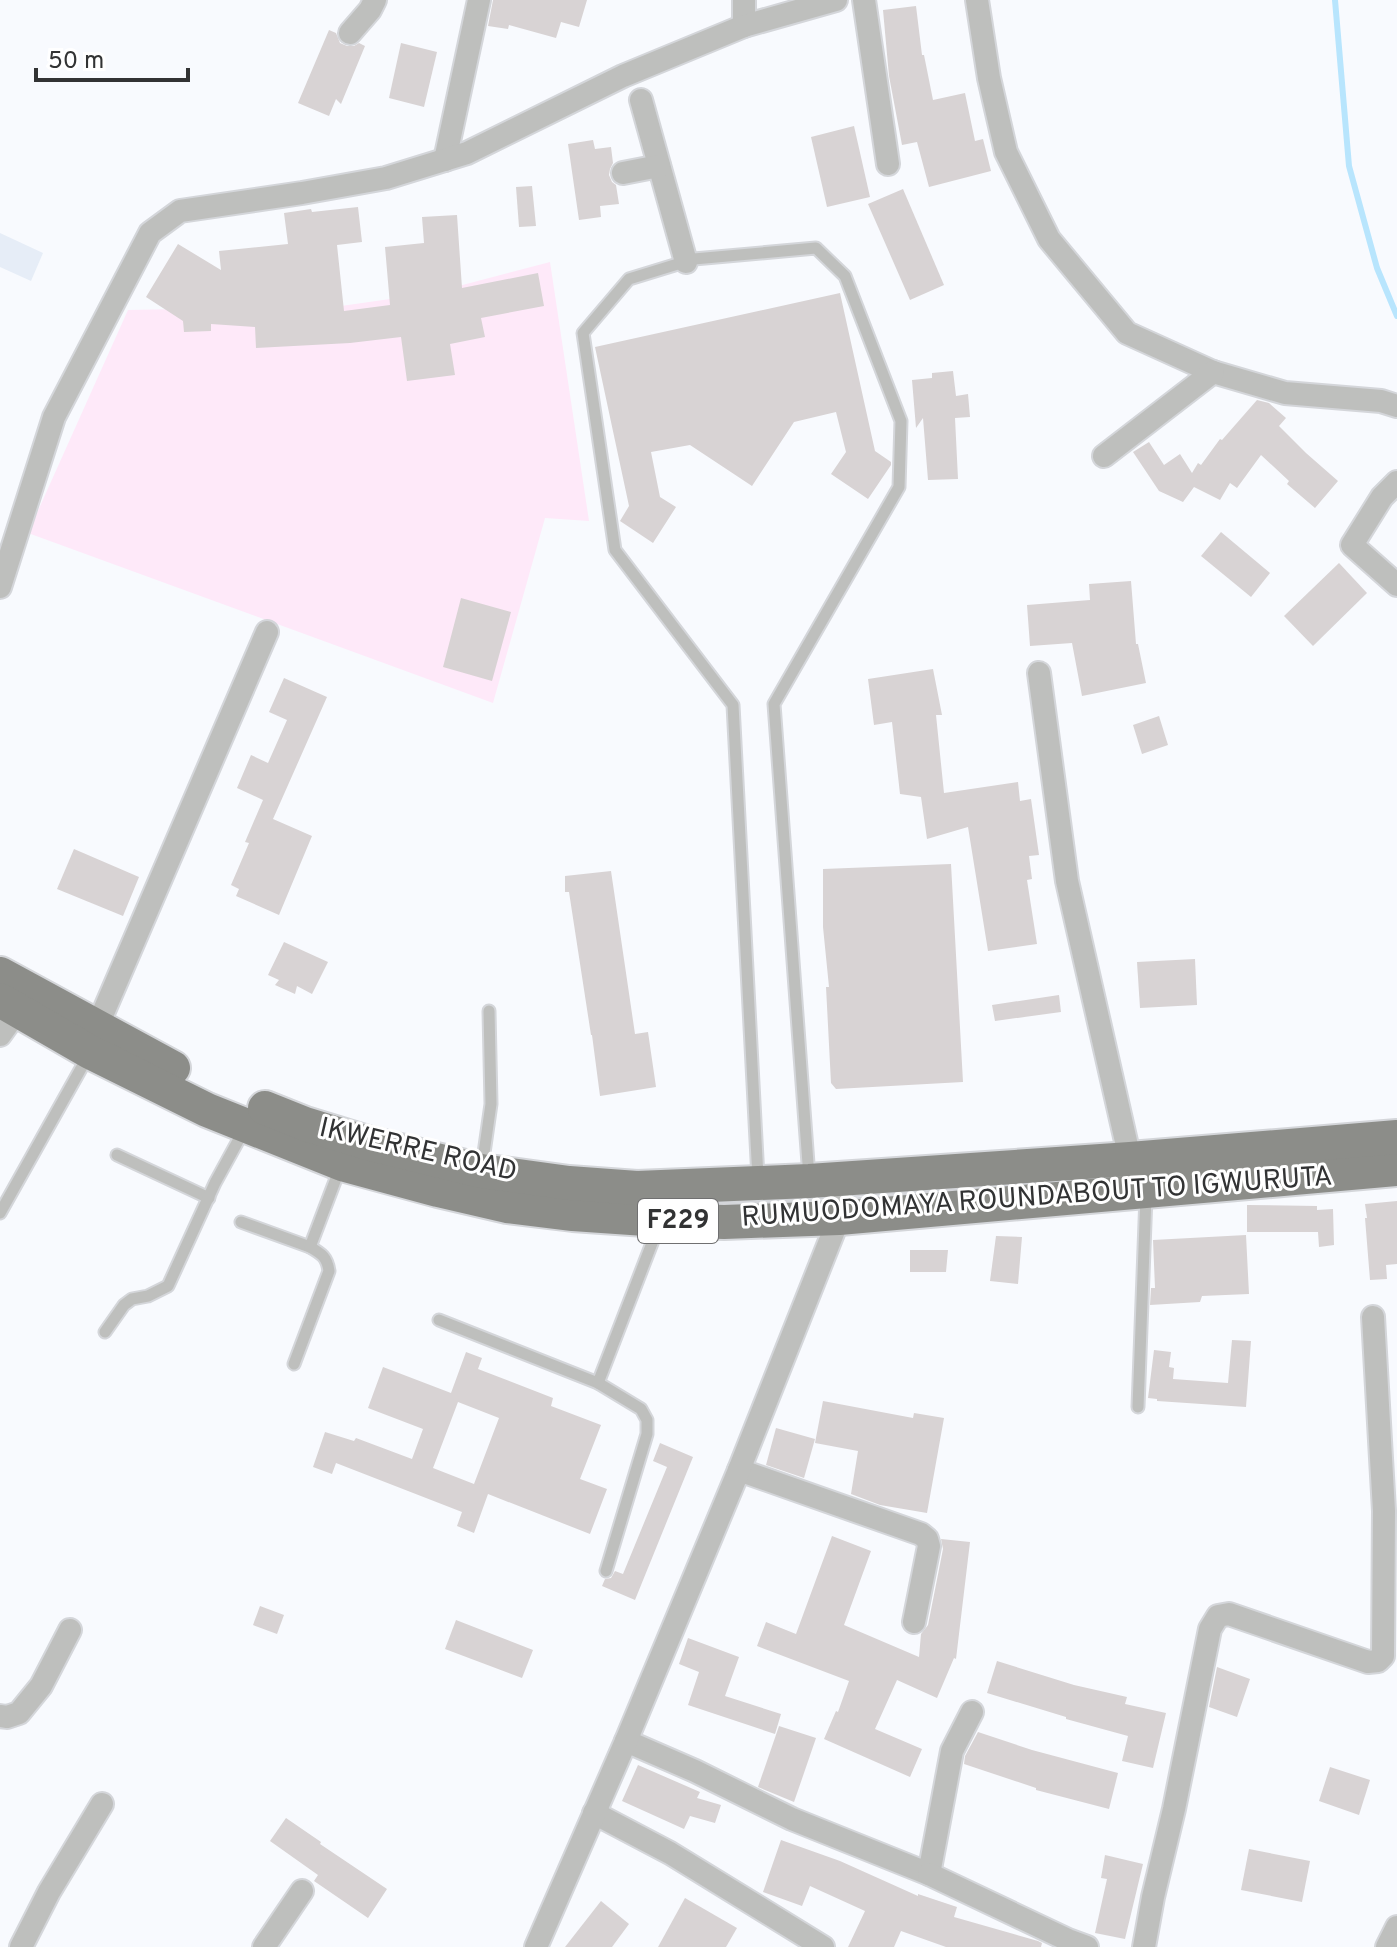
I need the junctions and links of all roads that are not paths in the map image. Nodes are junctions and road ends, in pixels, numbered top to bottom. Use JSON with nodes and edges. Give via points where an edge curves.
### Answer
{"nodes":[{"id":1,"x":375,"y":0,"type":"edge"},
{"id":2,"x":479,"y":0,"type":"edge"},
{"id":3,"x":744,"y":0,"type":"edge"},
{"id":4,"x":836,"y":0,"type":"edge"},
{"id":5,"x":864,"y":0,"type":"edge"},
{"id":6,"x":977,"y":0,"type":"edge"},
{"id":7,"x":744,"y":26,"type":"junction"},
{"id":8,"x":350,"y":33,"type":"dead end"},
{"id":9,"x":641,"y":100,"type":"dead end"},
{"id":10,"x":445,"y":160,"type":"junction"},
{"id":11,"x":888,"y":164,"type":"dead end"},
{"id":12,"x":659,"y":166,"type":"junction"},
{"id":13,"x":623,"y":173,"type":"dead end"},
{"id":14,"x":686,"y":262,"type":"junction"},
{"id":15,"x":1213,"y":372,"type":"junction"},
{"id":16,"x":1397,"y":406,"type":"edge"},
{"id":17,"x":1104,"y":456,"type":"dead end"},
{"id":18,"x":1397,"y":482,"type":"edge"},
{"id":19,"x":1397,"y":585,"type":"edge"},
{"id":20,"x":0,"y":587,"type":"edge"},
{"id":21,"x":267,"y":632,"type":"dead end"},
{"id":22,"x":1039,"y":673,"type":"dead end"},
{"id":23,"x":0,"y":974,"type":"edge"},
{"id":24,"x":489,"y":1011,"type":"dead end"},
{"id":25,"x":6,"y":1015,"type":"edge"},
{"id":26,"x":93,"y":1040,"type":"junction"},
{"id":27,"x":246,"y":1126,"type":"junction"},
{"id":28,"x":1397,"y":1137,"type":"edge"},
{"id":29,"x":117,"y":1155,"type":"dead end"},
{"id":30,"x":1130,"y":1159,"type":"junction"},
{"id":31,"x":342,"y":1164,"type":"junction"},
{"id":32,"x":1397,"y":1169,"type":"edge"},
{"id":33,"x":481,"y":1171,"type":"junction"},
{"id":34,"x":824,"y":1180,"type":"junction"},
{"id":35,"x":758,"y":1183,"type":"junction"},
{"id":36,"x":1146,"y":1190,"type":"junction"},
{"id":37,"x":209,"y":1198,"type":"junction"},
{"id":38,"x":0,"y":1213,"type":"edge"},
{"id":39,"x":839,"y":1218,"type":"junction"},
{"id":40,"x":660,"y":1220,"type":"junction"},
{"id":41,"x":241,"y":1222,"type":"dead end"},
{"id":42,"x":310,"y":1247,"type":"junction"},
{"id":43,"x":1373,"y":1317,"type":"dead end"},
{"id":44,"x":439,"y":1320,"type":"dead end"},
{"id":45,"x":105,"y":1332,"type":"dead end"},
{"id":46,"x":294,"y":1364,"type":"dead end"},
{"id":47,"x":598,"y":1383,"type":"junction"},
{"id":48,"x":1138,"y":1407,"type":"dead end"},
{"id":49,"x":739,"y":1470,"type":"junction"},
{"id":50,"x":606,"y":1571,"type":"dead end"},
{"id":51,"x":914,"y":1622,"type":"dead end"},
{"id":52,"x":70,"y":1630,"type":"dead end"},
{"id":53,"x":972,"y":1712,"type":"dead end"},
{"id":54,"x":0,"y":1716,"type":"edge"},
{"id":55,"x":626,"y":1741,"type":"junction"},
{"id":56,"x":102,"y":1804,"type":"dead end"},
{"id":57,"x":594,"y":1813,"type":"junction"},
{"id":58,"x":929,"y":1874,"type":"junction"},
{"id":59,"x":302,"y":1891,"type":"dead end"},
{"id":60,"x":1397,"y":1927,"type":"edge"},
{"id":61,"x":1073,"y":1945,"type":"edge"},
{"id":62,"x":21,"y":1947,"type":"edge"},
{"id":63,"x":264,"y":1947,"type":"edge"},
{"id":64,"x":536,"y":1947,"type":"edge"},
{"id":65,"x":823,"y":1947,"type":"edge"},
{"id":66,"x":1144,"y":1947,"type":"edge"},
{"id":67,"x":1387,"y":1947,"type":"edge"}],
"edges":[{"from":1,"to":8,"type":"street"},
{"from":2,"to":10,"type":"street"},
{"from":3,"to":7,"type":"street"},
{"from":4,"to":7,"type":"street"},
{"from":5,"to":11,"type":"street"},
{"from":6,"to":15,"type":"street","via":[[1006,152],[1049,239],[1127,333]]},
{"from":7,"to":10,"type":"street"},
{"from":9,"to":12,"type":"street"},
{"from":10,"to":20,"type":"street","via":[[386,178],[180,211],[150,233],[54,417]]},
{"from":12,"to":13,"type":"street"},
{"from":12,"to":14,"type":"street"},
{"from":14,"to":34,"type":"lane","via":[[816,248],[845,276],[901,421],[899,487],[774,704]]},
{"from":14,"to":35,"type":"lane","via":[[629,279],[583,333],[615,550],[733,705]]},
{"from":15,"to":16,"type":"street","via":[[1285,393]]},
{"from":15,"to":17,"type":"street"},
{"from":18,"to":19,"type":"street","via":[[1352,545]]},
{"from":21,"to":26,"type":"street"},
{"from":22,"to":30,"type":"street","via":[[1067,881]]},
{"from":23,"to":26,"type":"main road","name":"IKWERRE ROAD","number":"F229"},
{"from":24,"to":33,"type":"lane","via":[[491,1104]]},
{"from":25,"to":26,"type":"main road","name":"RUMUODOMAYA ROUNDABOUT TO IGWURUTA","number":"F229"},
{"from":26,"to":27,"type":"main road","name":"RUMUODOMAYA ROUNDABOUT TO IGWURUTA","number":"F229","via":[[207,1110]]},
{"from":26,"to":33,"type":"main road","name":"IKWERRE ROAD","number":"F229","via":[[305,1124]]},
{"from":26,"to":38,"type":"lane"},
{"from":27,"to":31,"type":"main road","name":"RUMUODOMAYA ROUNDABOUT TO IGWURUTA","number":"F229"},
{"from":27,"to":37,"type":"lane"},
{"from":28,"to":30,"type":"main road","name":"IKWERRE ROAD","number":"F229"},
{"from":29,"to":37,"type":"lane"},
{"from":30,"to":34,"type":"main road","name":"IKWERRE ROAD","number":"F229"},
{"from":31,"to":40,"type":"main road","name":"RUMUODOMAYA ROUNDABOUT TO IGWURUTA","number":"F229","via":[[507,1206]]},
{"from":31,"to":42,"type":"lane"},
{"from":32,"to":36,"type":"main road","name":"RUMUODOMAYA ROUNDABOUT TO IGWURUTA","number":"F229"},
{"from":33,"to":35,"type":"main road","name":"IKWERRE ROAD","number":"F229","via":[[637,1188]]},
{"from":34,"to":35,"type":"main road","name":"IKWERRE ROAD","number":"F229"},
{"from":34,"to":39,"type":"street"},
{"from":36,"to":39,"type":"main road","name":"RUMUODOMAYA ROUNDABOUT TO IGWURUTA","number":"F229"},
{"from":36,"to":48,"type":"lane"},
{"from":37,"to":45,"type":"lane","via":[[168,1286],[132,1299]]},
{"from":39,"to":40,"type":"main road","name":"RUMUODOMAYA ROUNDABOUT TO IGWURUTA","number":"F229"},
{"from":39,"to":49,"type":"street"},
{"from":40,"to":47,"type":"lane"},
{"from":41,"to":42,"type":"lane"},
{"from":42,"to":46,"type":"lane","via":[[324,1254],[329,1271]]},
{"from":43,"to":66,"type":"street","via":[[1384,1511],[1383,1656],[1368,1662],[1229,1614],[1218,1616],[1210,1629]]},
{"from":44,"to":47,"type":"lane"},
{"from":47,"to":50,"type":"lane","via":[[641,1409],[647,1420]]},
{"from":49,"to":51,"type":"street","via":[[927,1539]]},
{"from":49,"to":55,"type":"street"},
{"from":52,"to":54,"type":"street","via":[[41,1686],[19,1713]]},
{"from":53,"to":58,"type":"street","via":[[952,1751]]},
{"from":55,"to":57,"type":"street"},
{"from":55,"to":58,"type":"street","via":[[792,1819]]},
{"from":56,"to":62,"type":"street"},
{"from":57,"to":64,"type":"street"},
{"from":57,"to":65,"type":"street"},
{"from":58,"to":61,"type":"street"},
{"from":59,"to":63,"type":"street"},
{"from":60,"to":67,"type":"street"}]}
